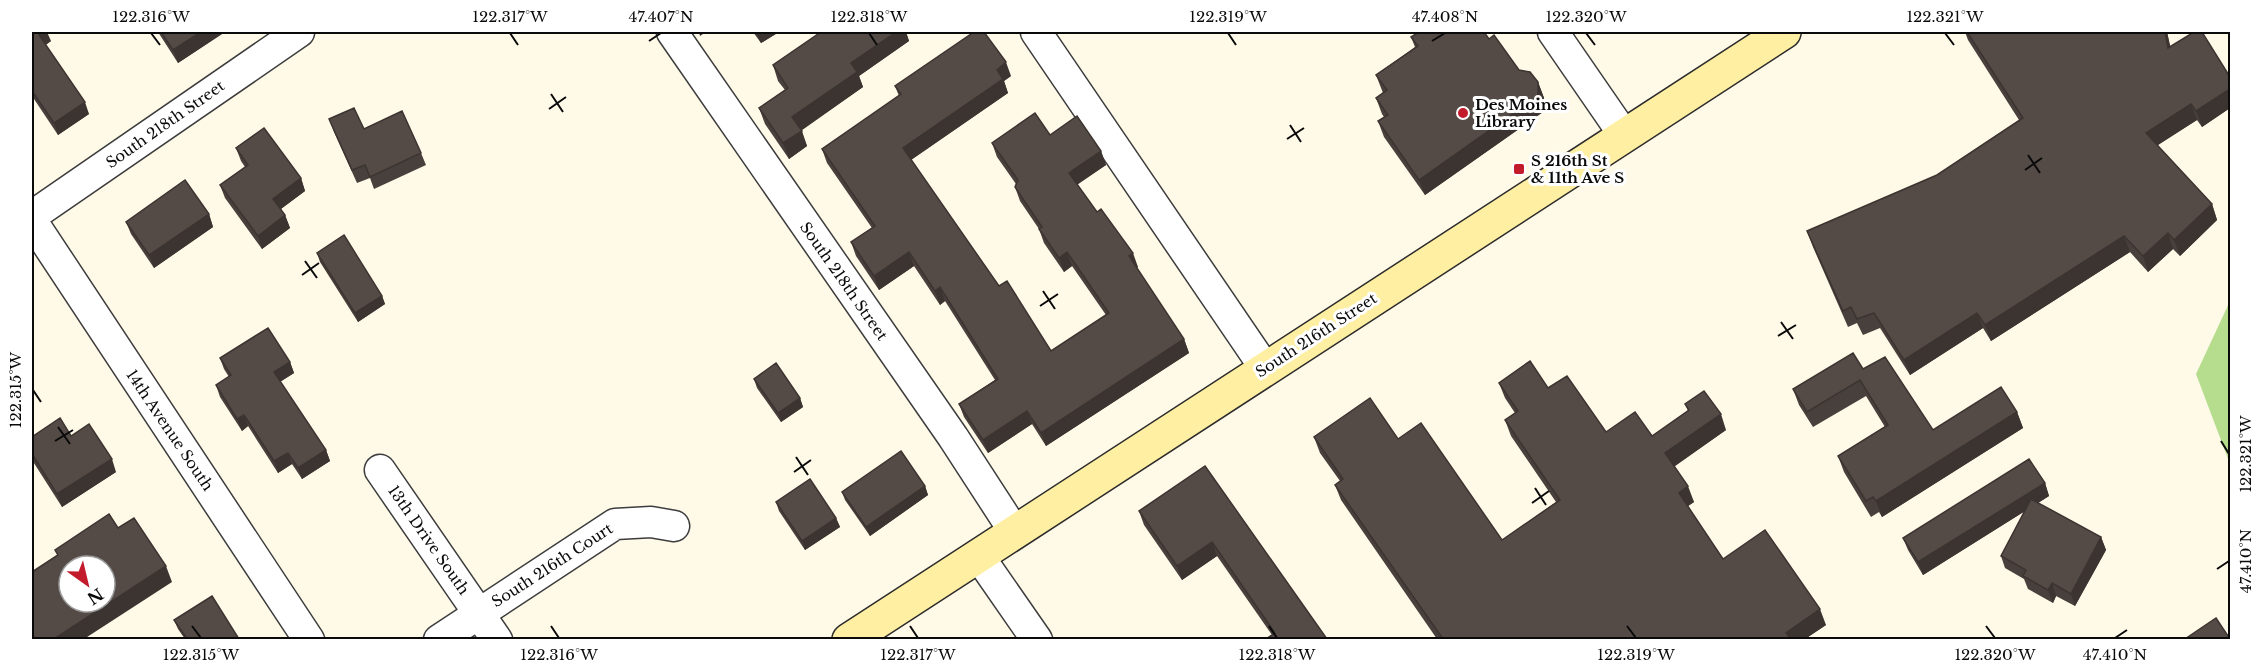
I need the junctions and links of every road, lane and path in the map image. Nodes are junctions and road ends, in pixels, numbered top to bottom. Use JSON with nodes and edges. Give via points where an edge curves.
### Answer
{"nodes":[{"id":1,"x":299,"y":32,"type":"edge"},
{"id":2,"x":672,"y":32,"type":"edge"},
{"id":3,"x":1036,"y":32,"type":"edge"},
{"id":4,"x":1553,"y":32,"type":"edge"},
{"id":5,"x":1784,"y":32,"type":"edge"},
{"id":6,"x":1624,"y":135,"type":"junction"},
{"id":7,"x":32,"y":216,"type":"edge"},
{"id":8,"x":32,"y":221,"type":"edge"},
{"id":9,"x":1264,"y":368,"type":"junction"},
{"id":10,"x":380,"y":470,"type":"dead end"},
{"id":11,"x":674,"y":526,"type":"dead end"},
{"id":12,"x":1014,"y":531,"type":"junction"},
{"id":13,"x":978,"y":555,"type":"junction"},
{"id":14,"x":479,"y":612,"type":"junction"},
{"id":15,"x":309,"y":639,"type":"edge"},
{"id":16,"x":439,"y":639,"type":"edge"},
{"id":17,"x":497,"y":639,"type":"edge"},
{"id":18,"x":849,"y":639,"type":"edge"},
{"id":19,"x":1037,"y":639,"type":"edge"}],
"edges":[{"from":1,"to":7,"type":"street","name":"South 218th Street"},
{"from":2,"to":12,"type":"street","name":"South 218th Street"},
{"from":3,"to":9,"type":"street"},
{"from":4,"to":6,"type":"street"},
{"from":5,"to":6,"type":"main road","name":"South 216th Street"},
{"from":6,"to":9,"type":"main road","name":"South 216th Street"},
{"from":8,"to":15,"type":"street","name":"14th Avenue South"},
{"from":9,"to":12,"type":"main road","name":"South 216th Street"},
{"from":10,"to":14,"type":"street","name":"13th Drive South"},
{"from":11,"to":14,"type":"street","name":"South 216th Court","via":[[615,524]]},
{"from":12,"to":13,"type":"main road","name":"South 216th Street"},
{"from":13,"to":18,"type":"main road","name":"South 216th Street"},
{"from":13,"to":19,"type":"street"},
{"from":14,"to":16,"type":"street","name":"South 216th Court"},
{"from":14,"to":17,"type":"street","name":"13th Drive South"}]}
